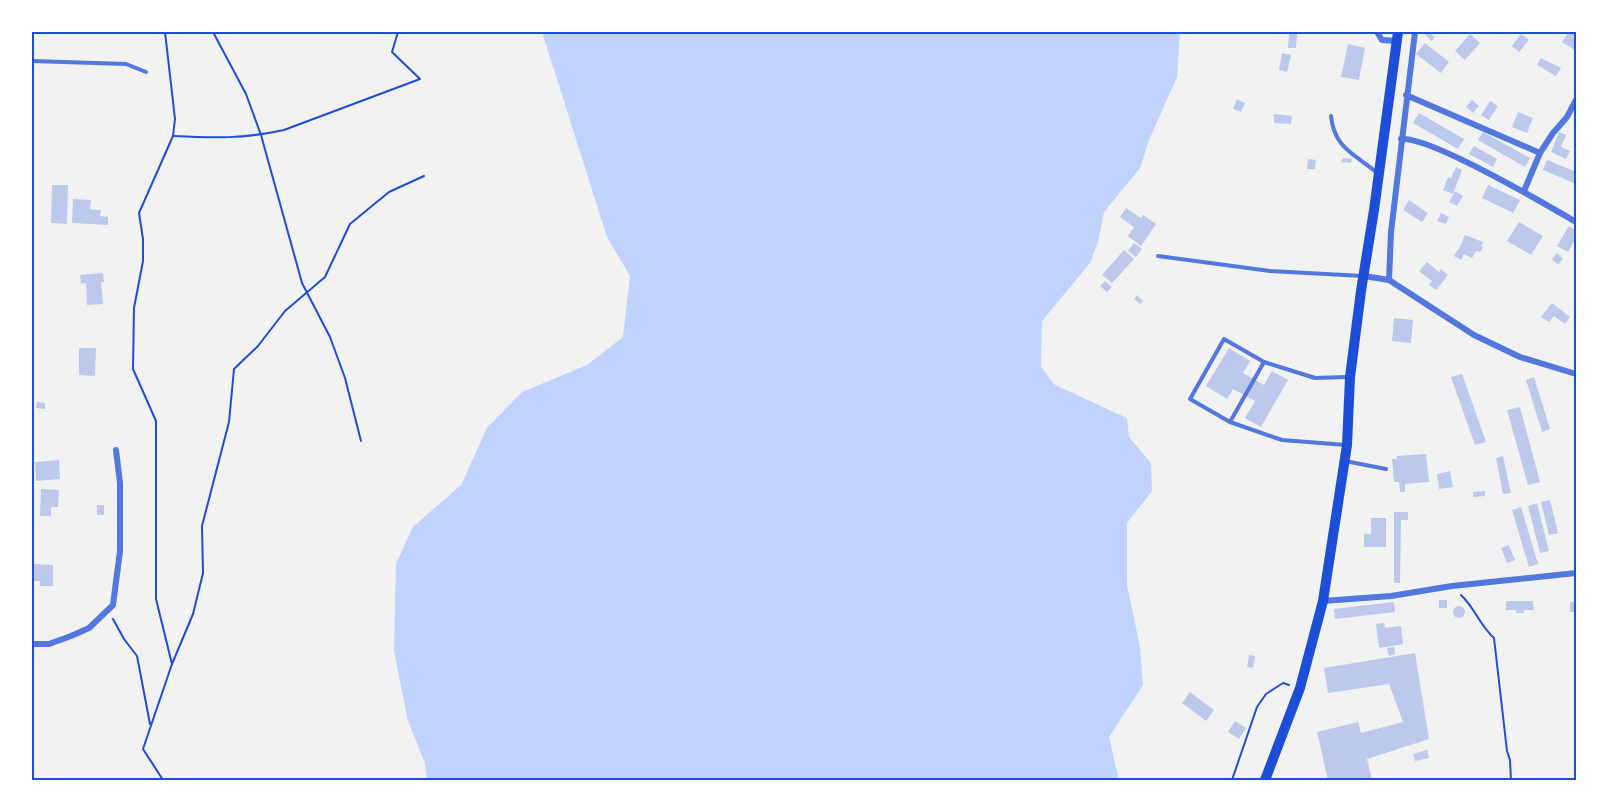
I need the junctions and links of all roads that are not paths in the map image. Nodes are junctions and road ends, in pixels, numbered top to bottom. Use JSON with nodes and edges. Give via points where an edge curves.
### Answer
{"nodes":[{"id":1,"x":1377,"y":32,"type":"edge"},
{"id":2,"x":1415,"y":32,"type":"edge"},
{"id":3,"x":1397,"y":36,"type":"edge"},
{"id":4,"x":32,"y":61,"type":"edge"},
{"id":5,"x":146,"y":72,"type":"dead end"},
{"id":6,"x":1406,"y":95,"type":"junction"},
{"id":7,"x":1576,"y":100,"type":"edge"},
{"id":8,"x":1331,"y":116,"type":"dead end"},
{"id":9,"x":1401,"y":139,"type":"junction"},
{"id":10,"x":1540,"y":153,"type":"junction"},
{"id":11,"x":1379,"y":175,"type":"junction"},
{"id":12,"x":1524,"y":191,"type":"junction"},
{"id":13,"x":1576,"y":222,"type":"edge"},
{"id":14,"x":1158,"y":256,"type":"dead end"},
{"id":15,"x":1364,"y":276,"type":"junction"},
{"id":16,"x":1389,"y":280,"type":"junction"},
{"id":17,"x":1264,"y":362,"type":"junction"},
{"id":18,"x":1576,"y":374,"type":"edge"},
{"id":19,"x":1350,"y":377,"type":"junction"},
{"id":20,"x":1230,"y":422,"type":"junction"},
{"id":21,"x":1347,"y":445,"type":"junction"},
{"id":22,"x":116,"y":450,"type":"dead end"},
{"id":23,"x":1344,"y":461,"type":"junction"},
{"id":24,"x":1386,"y":469,"type":"dead end"},
{"id":25,"x":1576,"y":573,"type":"edge"},
{"id":26,"x":1323,"y":601,"type":"junction"},
{"id":27,"x":32,"y":644,"type":"edge"},
{"id":28,"x":1264,"y":780,"type":"edge"}],
"edges":[{"from":1,"to":3,"type":"street","via":[[1382,40]]},
{"from":2,"to":6,"type":"street"},
{"from":3,"to":11,"type":"main road"},
{"from":4,"to":5,"type":"lane","via":[[126,64]]},
{"from":6,"to":9,"type":"street"},
{"from":6,"to":10,"type":"street"},
{"from":7,"to":10,"type":"street"},
{"from":8,"to":11,"type":"lane","via":[[1332,130],[1344,147]]},
{"from":9,"to":12,"type":"street","via":[[1418,141]]},
{"from":9,"to":16,"type":"street"},
{"from":10,"to":12,"type":"street"},
{"from":11,"to":15,"type":"main road"},
{"from":12,"to":13,"type":"street"},
{"from":14,"to":15,"type":"lane","via":[[1270,271]]},
{"from":15,"to":16,"type":"street"},
{"from":15,"to":19,"type":"main road"},
{"from":16,"to":18,"type":"street","via":[[1474,335],[1520,357]]},
{"from":17,"to":19,"type":"lane","via":[[1315,378]]},
{"from":17,"to":20,"type":"lane"},
{"from":17,"to":20,"type":"lane","via":[[1224,339],[1195,389],[1190,399]]},
{"from":19,"to":21,"type":"main road"},
{"from":20,"to":21,"type":"lane","via":[[1282,440]]},
{"from":21,"to":23,"type":"main road"},
{"from":22,"to":27,"type":"street","via":[[120,551],[113,605],[89,628],[49,644]]},
{"from":23,"to":24,"type":"lane"},
{"from":23,"to":26,"type":"main road"},
{"from":25,"to":26,"type":"street"},
{"from":26,"to":28,"type":"main road","via":[[1300,688]]}]}
